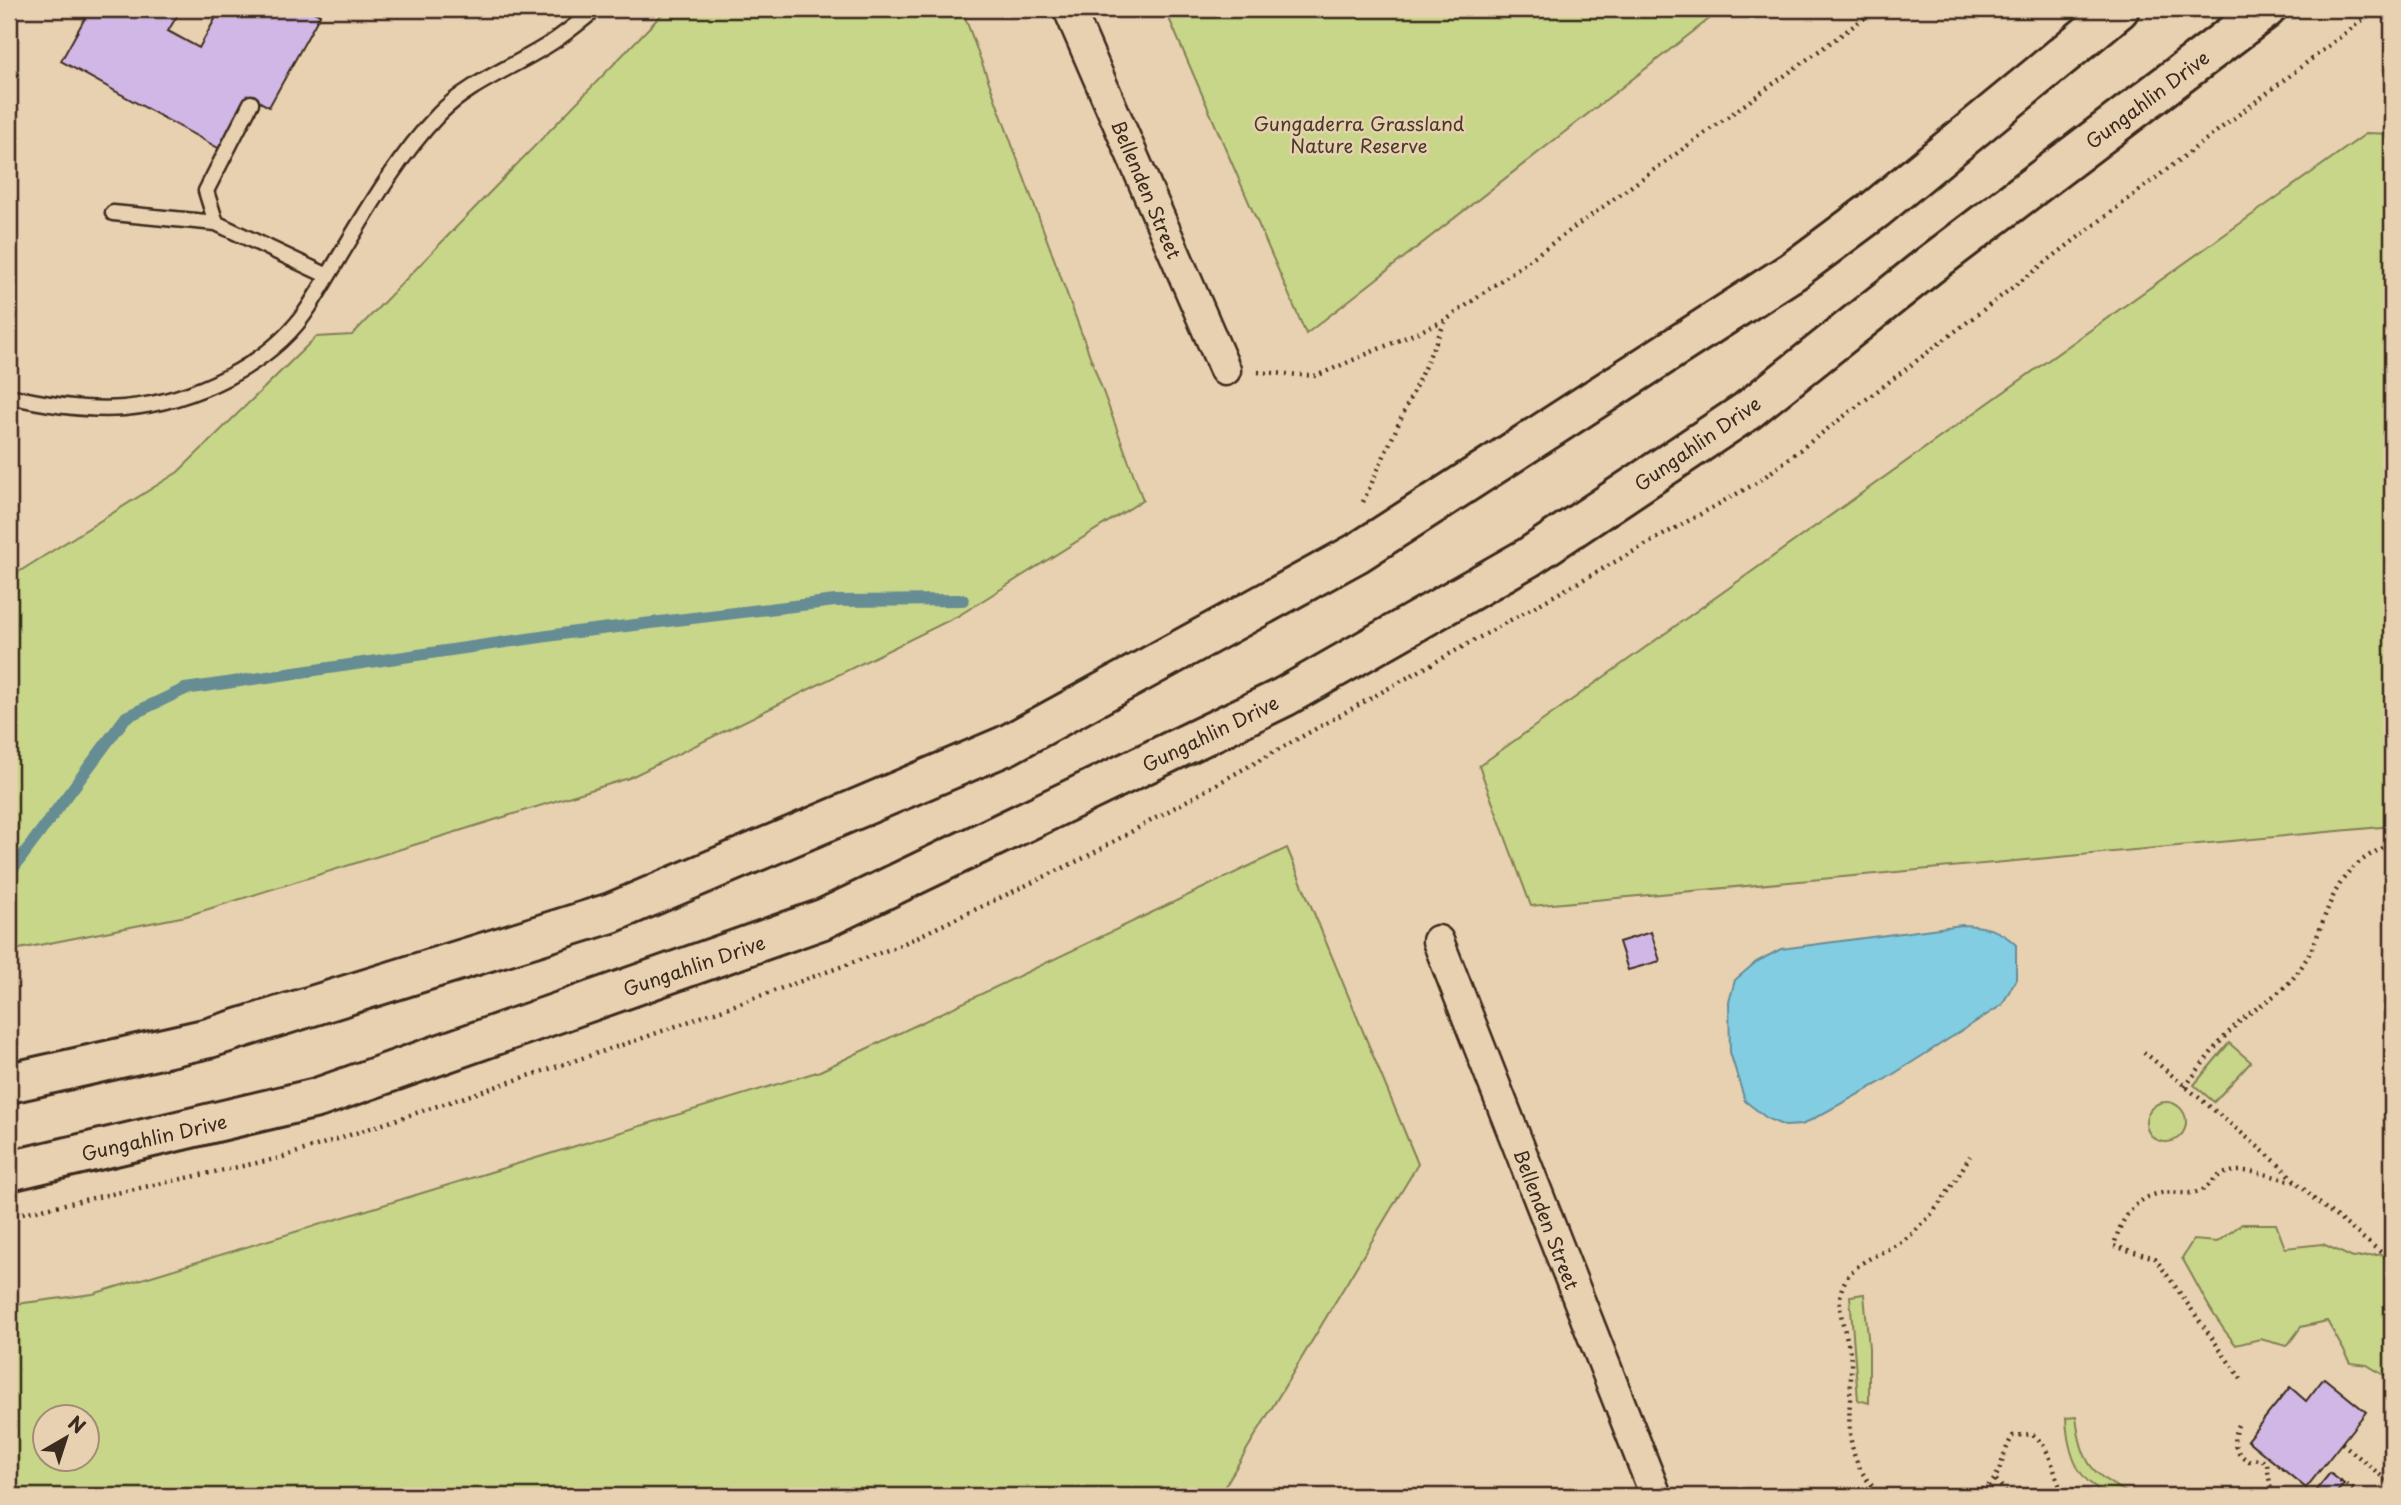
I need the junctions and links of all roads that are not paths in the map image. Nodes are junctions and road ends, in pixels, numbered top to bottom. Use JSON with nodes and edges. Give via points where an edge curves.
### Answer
{"nodes":[{"id":1,"x":596,"y":9,"type":"edge"},
{"id":2,"x":1069,"y":9,"type":"edge"},
{"id":3,"x":2119,"y":9,"type":"edge"},
{"id":4,"x":2266,"y":9,"type":"edge"},
{"id":5,"x":251,"y":103,"type":"dead end"},
{"id":6,"x":113,"y":213,"type":"dead end"},
{"id":7,"x":216,"y":223,"type":"junction"},
{"id":8,"x":326,"y":275,"type":"junction"},
{"id":9,"x":1225,"y":370,"type":"road end"},
{"id":10,"x":9,"y":396,"type":"edge"},
{"id":11,"x":1438,"y":941,"type":"dead end"},
{"id":12,"x":9,"y":1083,"type":"edge"},
{"id":13,"x":9,"y":1171,"type":"edge"},
{"id":14,"x":1656,"y":1496,"type":"edge"}],
"edges":[{"from":1,"to":8,"type":"lane","via":[[440,113],[411,146]]},
{"from":2,"to":9,"type":"street","name":"Bellenden Street"},
{"from":3,"to":12,"type":"main road","via":[[1876,209],[1793,271],[1357,553],[1007,745],[611,913],[209,1038]]},
{"from":4,"to":13,"type":"main road","name":"Gungahlin Drive","via":[[1927,267],[1747,411],[1529,557],[1284,697],[823,919],[317,1098]]},
{"from":5,"to":7,"type":"lane","via":[[206,191]]},
{"from":6,"to":7,"type":"lane"},
{"from":7,"to":8,"type":"lane"},
{"from":8,"to":10,"type":"lane","via":[[308,309],[278,344],[222,380],[171,399],[123,408],[39,403]]},
{"from":11,"to":14,"type":"street","name":"Bellenden Street"}]}
